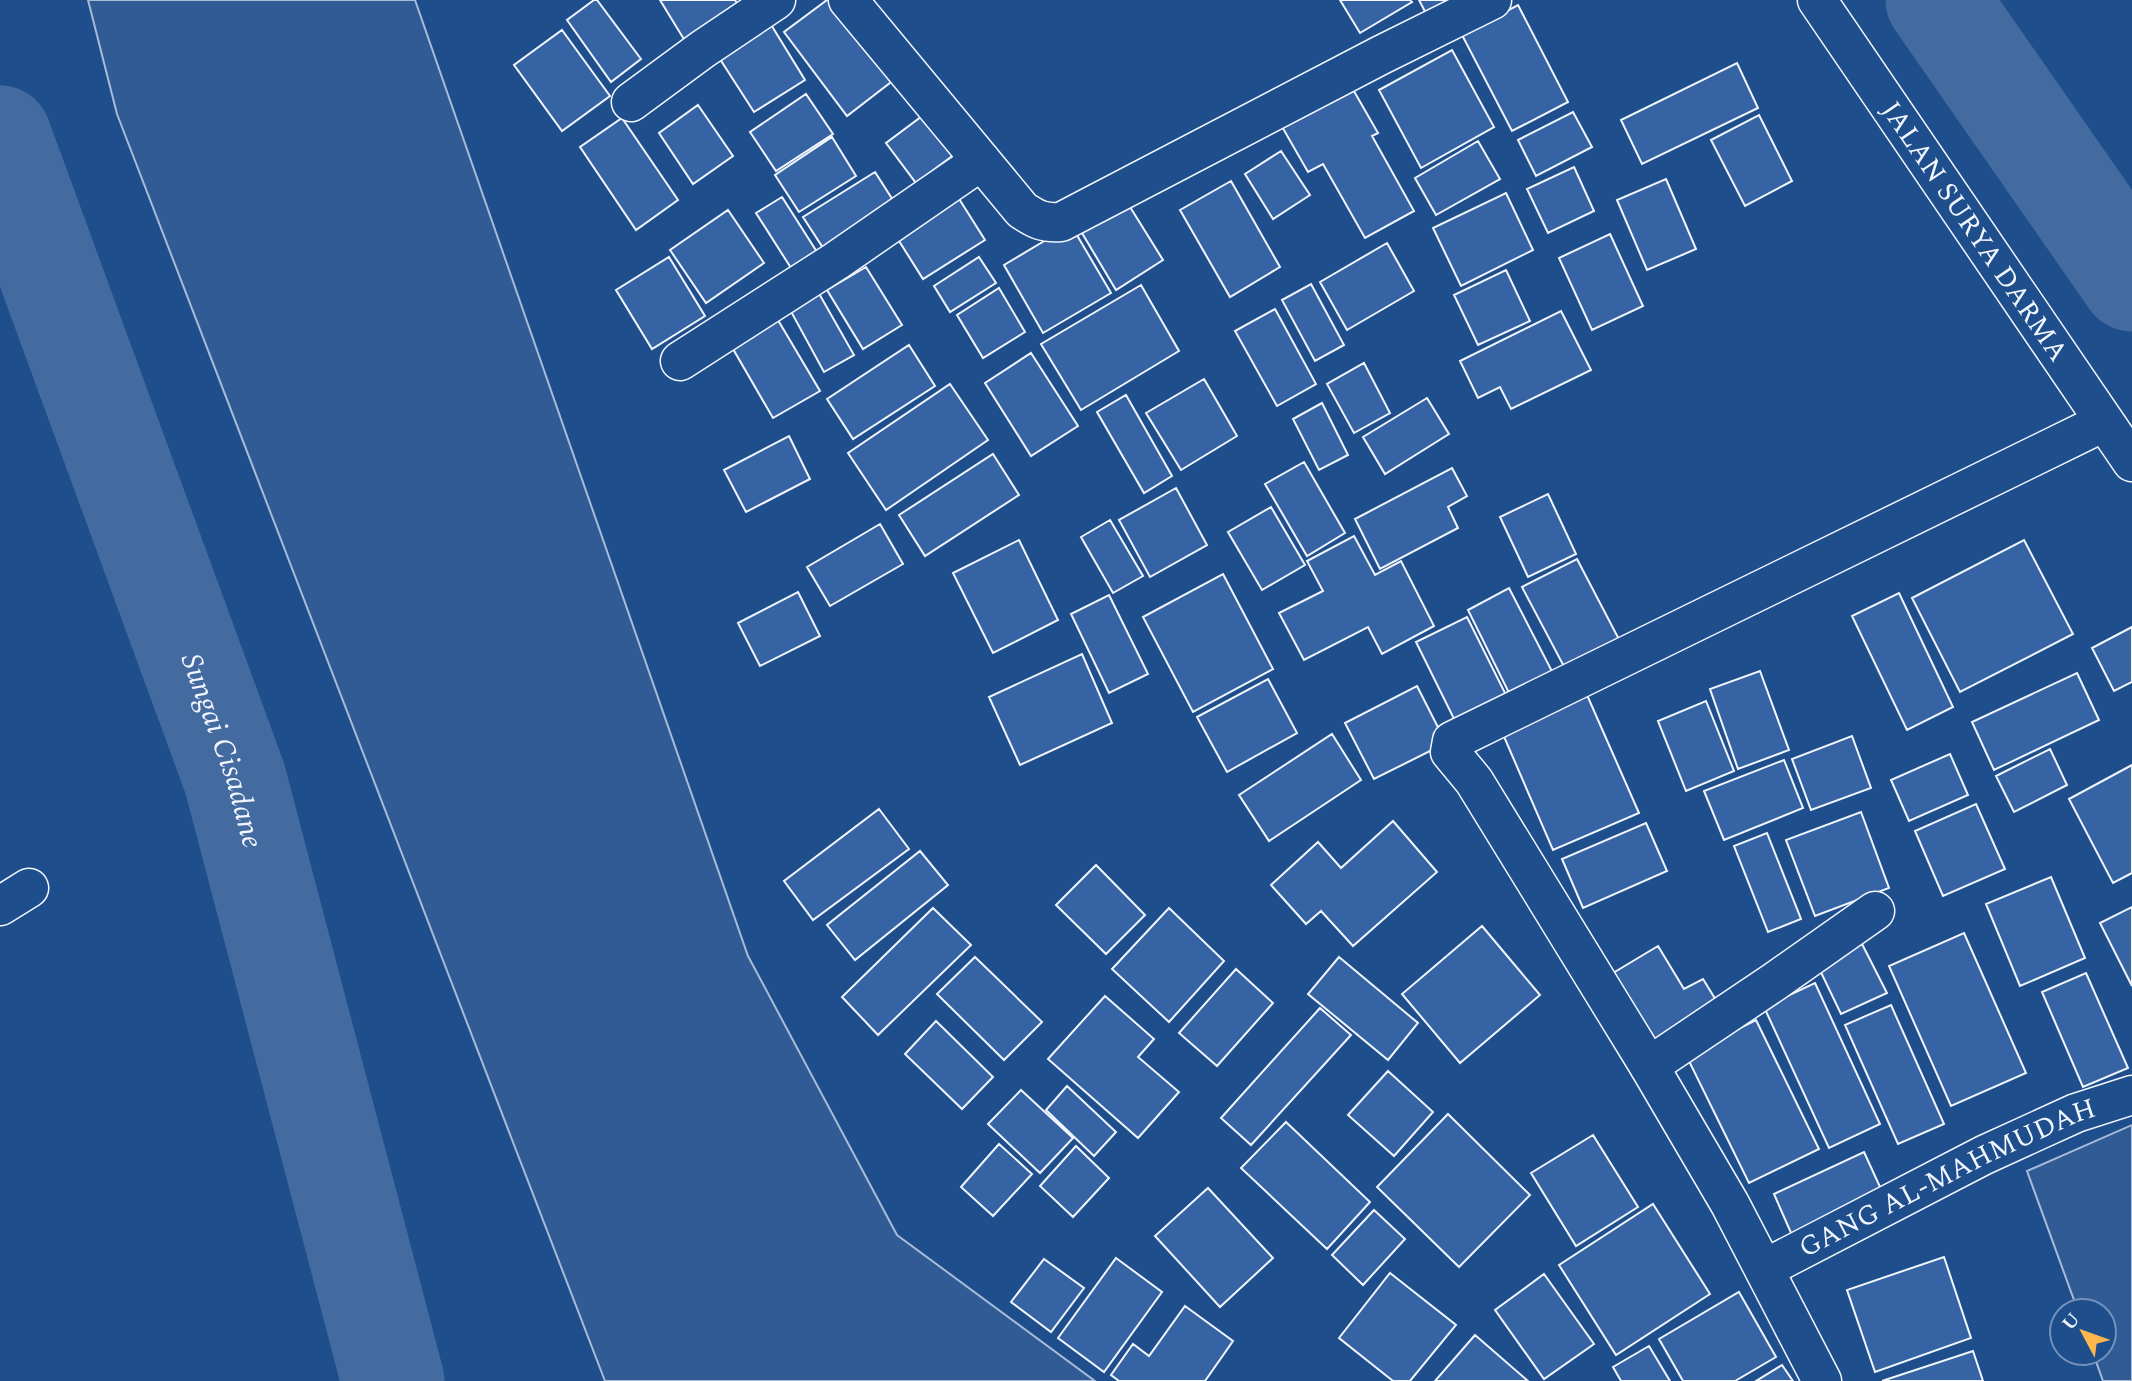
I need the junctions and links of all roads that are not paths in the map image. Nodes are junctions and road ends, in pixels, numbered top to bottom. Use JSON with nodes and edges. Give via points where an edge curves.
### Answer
{"nodes":[{"id":1,"x":776,"y":0,"type":"edge"},
{"id":2,"x":849,"y":0,"type":"edge"},
{"id":3,"x":1492,"y":0,"type":"edge"},
{"id":4,"x":1817,"y":0,"type":"edge"},
{"id":5,"x":631,"y":102,"type":"dead end"},
{"id":6,"x":981,"y":161,"type":"junction"},
{"id":7,"x":680,"y":361,"type":"dead end"},
{"id":8,"x":2104,"y":422,"type":"junction"},
{"id":9,"x":2132,"y":462,"type":"edge"},
{"id":10,"x":1875,"y":911,"type":"dead end"},
{"id":11,"x":1649,"y":1066,"type":"junction"},
{"id":12,"x":2132,"y":1095,"type":"edge"},
{"id":13,"x":1764,"y":1269,"type":"junction"},
{"id":14,"x":1822,"y":1381,"type":"edge"}],
"edges":[{"from":1,"to":5,"type":"street"},
{"from":2,"to":6,"type":"street"},
{"from":3,"to":6,"type":"street","via":[[1061,222],[1037,220],[1022,210]]},
{"from":4,"to":8,"type":"street","name":"JALAN SURYA DARMA"},
{"from":6,"to":7,"type":"street"},
{"from":8,"to":9,"type":"street","name":"JALAN SURYA DARMA"},
{"from":8,"to":11,"type":"street","via":[[1452,741],[1450,752],[1474,781]]},
{"from":10,"to":11,"type":"street"},
{"from":11,"to":13,"type":"street"},
{"from":12,"to":13,"type":"street","name":"GANG AL-MAHMUDAH","via":[[2076,1113],[1984,1155]]},
{"from":13,"to":14,"type":"street"}]}
